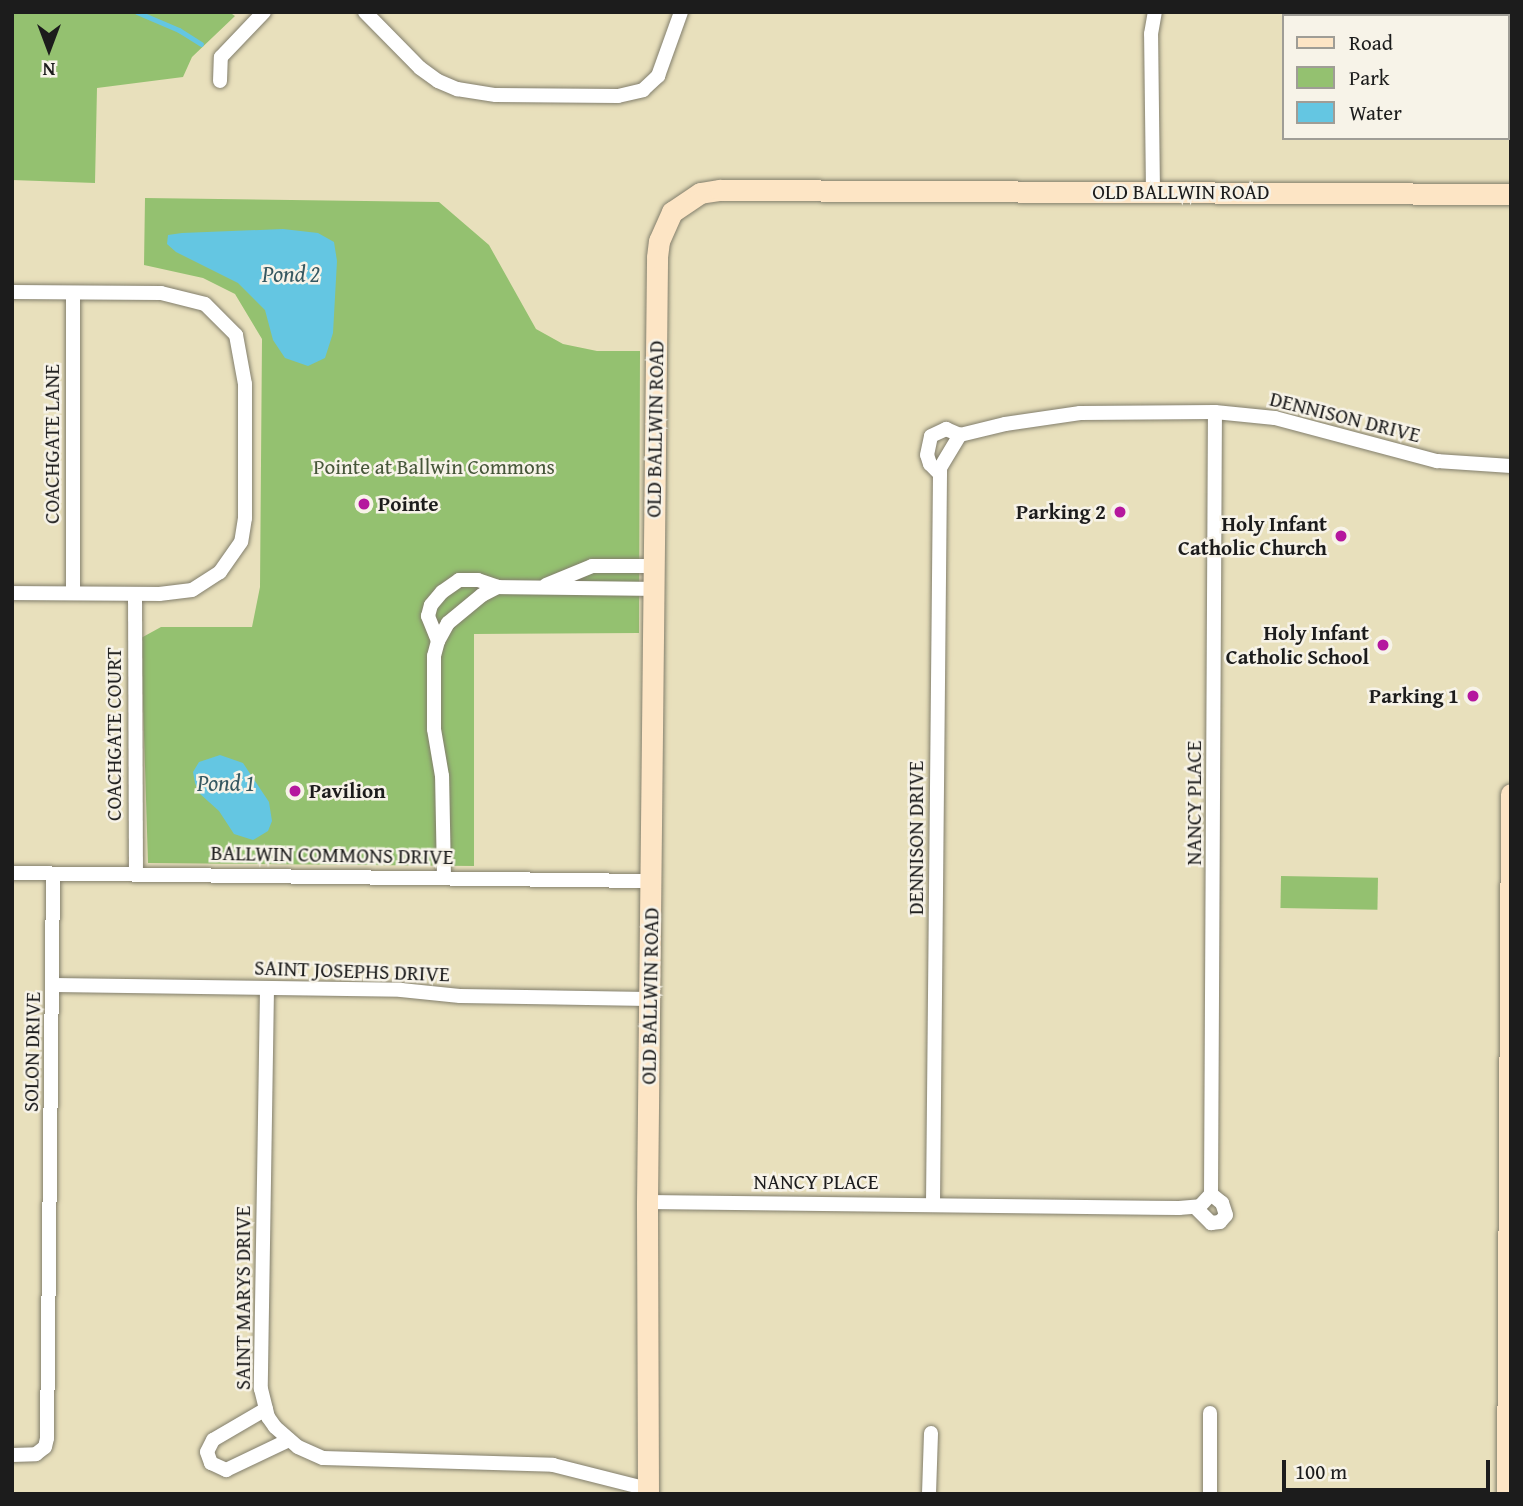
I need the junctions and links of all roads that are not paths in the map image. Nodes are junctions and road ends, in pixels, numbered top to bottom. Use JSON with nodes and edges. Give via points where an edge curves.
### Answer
{"nodes":[{"id":1,"x":264,"y":12,"type":"edge"},
{"id":2,"x":365,"y":12,"type":"edge"},
{"id":3,"x":681,"y":12,"type":"edge"},
{"id":4,"x":1155,"y":12,"type":"edge"},
{"id":5,"x":220,"y":81,"type":"dead end"},
{"id":6,"x":1153,"y":192,"type":"junction"},
{"id":7,"x":1511,"y":194,"type":"edge"},
{"id":8,"x":12,"y":292,"type":"edge"},
{"id":9,"x":74,"y":295,"type":"junction"},
{"id":10,"x":1215,"y":412,"type":"junction"},
{"id":11,"x":960,"y":435,"type":"junction"},
{"id":12,"x":1511,"y":467,"type":"edge"},
{"id":13,"x":940,"y":474,"type":"junction"},
{"id":14,"x":653,"y":566,"type":"junction"},
{"id":15,"x":498,"y":587,"type":"junction"},
{"id":16,"x":542,"y":587,"type":"junction"},
{"id":17,"x":653,"y":589,"type":"junction"},
{"id":18,"x":12,"y":593,"type":"edge"},
{"id":19,"x":73,"y":593,"type":"junction"},
{"id":20,"x":135,"y":594,"type":"junction"},
{"id":21,"x":438,"y":641,"type":"junction"},
{"id":22,"x":1511,"y":794,"type":"edge"},
{"id":23,"x":12,"y":873,"type":"edge"},
{"id":24,"x":136,"y":873,"type":"junction"},
{"id":25,"x":53,"y":874,"type":"junction"},
{"id":26,"x":444,"y":877,"type":"junction"},
{"id":27,"x":652,"y":881,"type":"junction"},
{"id":28,"x":54,"y":985,"type":"junction"},
{"id":29,"x":267,"y":989,"type":"junction"},
{"id":30,"x":649,"y":999,"type":"junction"},
{"id":31,"x":1211,"y":1194,"type":"junction"},
{"id":32,"x":647,"y":1202,"type":"junction"},
{"id":33,"x":933,"y":1203,"type":"junction"},
{"id":34,"x":1195,"y":1207,"type":"junction"},
{"id":35,"x":266,"y":1409,"type":"junction"},
{"id":36,"x":1210,"y":1413,"type":"dead end"},
{"id":37,"x":931,"y":1433,"type":"dead end"},
{"id":38,"x":289,"y":1440,"type":"junction"},
{"id":39,"x":12,"y":1455,"type":"edge"},
{"id":40,"x":648,"y":1491,"type":"edge"},
{"id":41,"x":929,"y":1494,"type":"edge"},
{"id":42,"x":1210,"y":1494,"type":"edge"},
{"id":43,"x":1507,"y":1494,"type":"edge"}],
"edges":[{"from":1,"to":5,"type":"street","via":[[221,57]]},
{"from":2,"to":3,"type":"street","via":[[420,68],[457,89],[496,95],[618,96],[643,90],[657,76]]},
{"from":4,"to":6,"type":"street"},
{"from":6,"to":7,"type":"street","name":"OLD BALLWIN ROAD"},
{"from":6,"to":14,"type":"street","name":"OLD BALLWIN ROAD","via":[[720,190],[700,192],[685,200],[664,228],[657,257]]},
{"from":8,"to":9,"type":"street"},
{"from":9,"to":19,"type":"street","name":"COACHGATE LANE"},
{"from":9,"to":20,"type":"street","via":[[161,293],[205,304],[227,323],[242,351],[245,518],[241,542],[220,572],[192,590]]},
{"from":10,"to":11,"type":"street","name":"DENNISON DRIVE","via":[[1080,413]]},
{"from":10,"to":12,"type":"street","name":"DENNISON DRIVE","via":[[1275,418],[1437,461]]},
{"from":10,"to":31,"type":"street","name":"NANCY PLACE"},
{"from":11,"to":13,"type":"street","name":"DENNISON DRIVE","via":[[943,459]]},
{"from":11,"to":13,"type":"street","name":"DENNISON DRIVE","via":[[946,429],[932,436],[927,455]]},
{"from":13,"to":33,"type":"street","name":"DENNISON DRIVE"},
{"from":14,"to":16,"type":"street","via":[[592,566]]},
{"from":14,"to":17,"type":"street","name":"OLD BALLWIN ROAD"},
{"from":15,"to":16,"type":"street"},
{"from":15,"to":21,"type":"street","via":[[461,611]]},
{"from":15,"to":21,"type":"street","via":[[459,580],[442,592],[428,616]]},
{"from":16,"to":17,"type":"street"},
{"from":17,"to":27,"type":"street","name":"OLD BALLWIN ROAD"},
{"from":18,"to":19,"type":"street"},
{"from":19,"to":20,"type":"street"},
{"from":20,"to":24,"type":"street","name":"COACHGATE COURT"},
{"from":21,"to":26,"type":"street","via":[[434,729],[442,776]]},
{"from":22,"to":43,"type":"street"},
{"from":23,"to":25,"type":"street","name":"BALLWIN COMMONS DRIVE"},
{"from":24,"to":25,"type":"street","name":"BALLWIN COMMONS DRIVE"},
{"from":24,"to":26,"type":"street","name":"BALLWIN COMMONS DRIVE"},
{"from":25,"to":28,"type":"street","name":"SOLON DRIVE"},
{"from":26,"to":27,"type":"street","name":"BALLWIN COMMONS DRIVE"},
{"from":27,"to":30,"type":"street","name":"OLD BALLWIN ROAD"},
{"from":28,"to":29,"type":"street","name":"SAINT JOSEPHS DRIVE"},
{"from":28,"to":39,"type":"street","name":"SOLON DRIVE","via":[[47,1438],[36,1454]]},
{"from":29,"to":30,"type":"street","name":"SAINT JOSEPHS DRIVE"},
{"from":29,"to":35,"type":"street","name":"SAINT MARYS DRIVE","via":[[261,1390]]},
{"from":30,"to":32,"type":"street","name":"OLD BALLWIN ROAD"},
{"from":31,"to":34,"type":"street"},
{"from":31,"to":34,"type":"street","name":"NANCY PLACE","via":[[1222,1203],[1226,1215],[1220,1222],[1211,1223]]},
{"from":32,"to":33,"type":"street","name":"NANCY PLACE"},
{"from":32,"to":40,"type":"street","name":"OLD BALLWIN ROAD"},
{"from":33,"to":34,"type":"street","name":"NANCY PLACE"},
{"from":35,"to":38,"type":"street","name":"SAINT MARYS DRIVE"},
{"from":35,"to":38,"type":"street","name":"SAINT MARYS DRIVE","via":[[213,1440],[207,1452],[211,1463],[226,1469]]},
{"from":36,"to":42,"type":"street"},
{"from":37,"to":41,"type":"street"},
{"from":38,"to":40,"type":"street","name":"SAINT MARYS DRIVE","via":[[323,1458],[553,1465]]}]}
